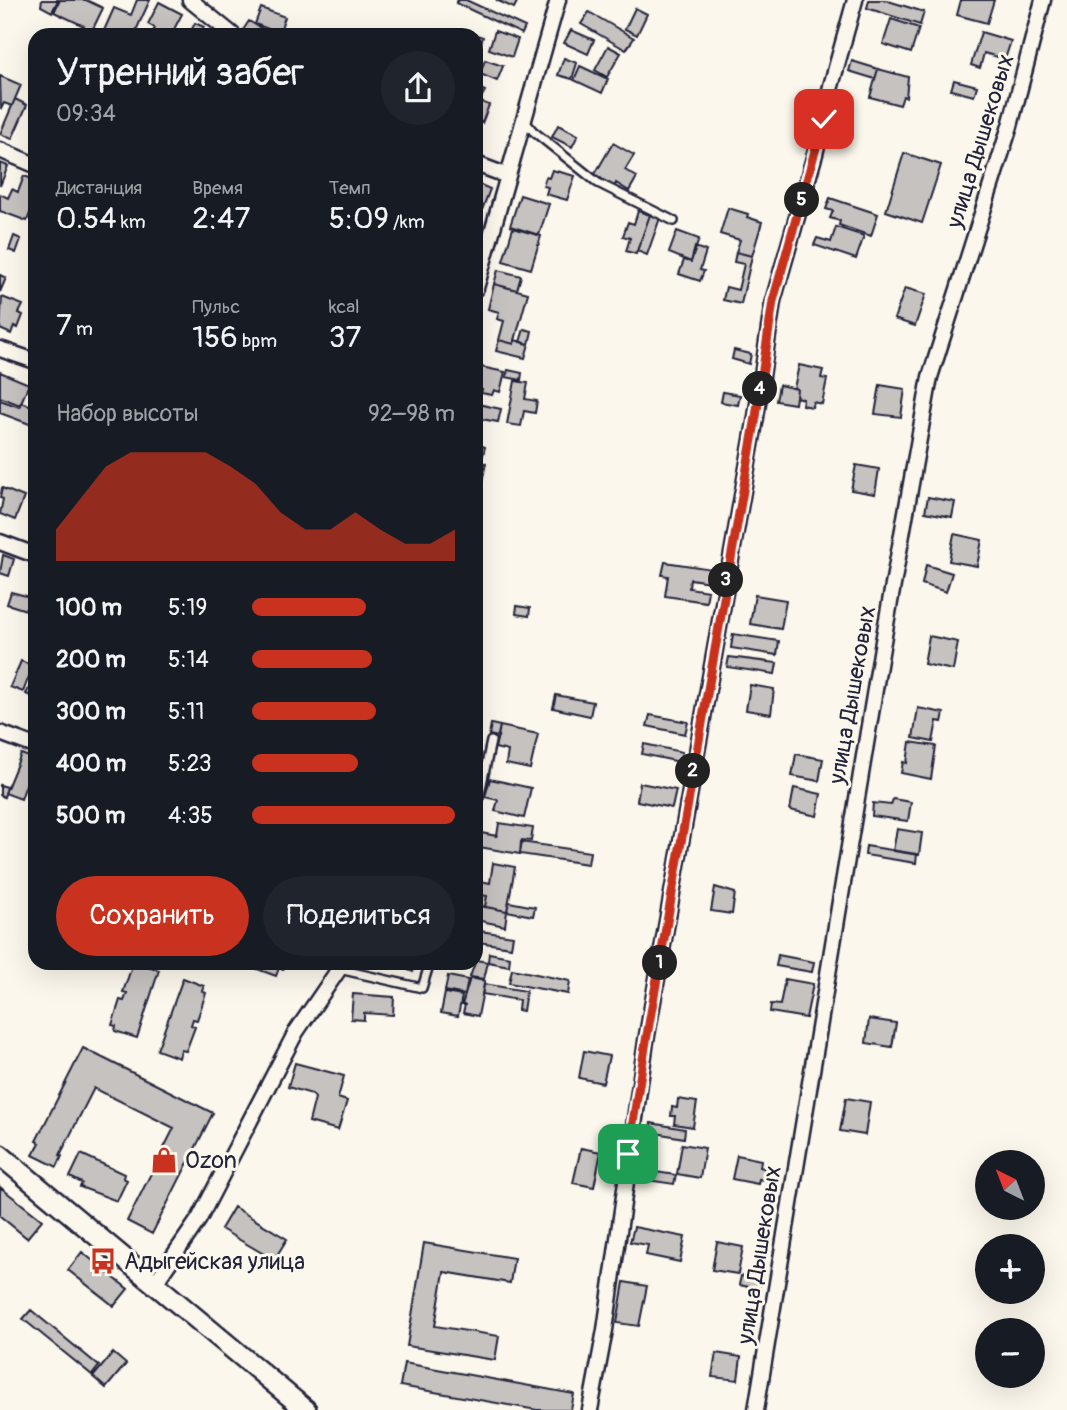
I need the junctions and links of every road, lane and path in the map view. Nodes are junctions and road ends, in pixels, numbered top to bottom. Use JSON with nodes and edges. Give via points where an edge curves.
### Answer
{"nodes":[{"id":1,"x":190,"y":0,"type":"edge"},
{"id":2,"x":558,"y":0,"type":"edge"},
{"id":3,"x":855,"y":0,"type":"edge"},
{"id":4,"x":1043,"y":0,"type":"edge"},
{"id":5,"x":224,"y":28,"type":"edge"},
{"id":6,"x":523,"y":119,"type":"junction"},
{"id":7,"x":0,"y":150,"type":"edge"},
{"id":8,"x":28,"y":162,"type":"edge"},
{"id":9,"x":483,"y":167,"type":"edge"},
{"id":10,"x":508,"y":176,"type":"junction"},
{"id":11,"x":674,"y":221,"type":"dead end"},
{"id":12,"x":483,"y":264,"type":"edge"},
{"id":13,"x":0,"y":349,"type":"edge"},
{"id":14,"x":28,"y":359,"type":"edge"},
{"id":15,"x":0,"y":542,"type":"edge"},
{"id":16,"x":28,"y":552,"type":"edge"},
{"id":17,"x":0,"y":733,"type":"edge"},
{"id":18,"x":491,"y":741,"type":"dead end"},
{"id":19,"x":28,"y":743,"type":"edge"},
{"id":20,"x":483,"y":784,"type":"edge"},
{"id":21,"x":337,"y":970,"type":"edge"},
{"id":22,"x":355,"y":970,"type":"edge"},
{"id":23,"x":428,"y":970,"type":"edge"},
{"id":24,"x":0,"y":1155,"type":"edge"},
{"id":25,"x":155,"y":1283,"type":"junction"},
{"id":26,"x":306,"y":1410,"type":"edge"},
{"id":27,"x":590,"y":1410,"type":"edge"},
{"id":28,"x":756,"y":1410,"type":"edge"}],
"edges":[{"from":1,"to":5,"type":"street"},
{"from":2,"to":6,"type":"street"},
{"from":3,"to":27,"type":"street","via":[[773,301],[646,1041]]},
{"from":4,"to":28,"type":"street","name":"улица Дышековых","via":[[1010,126],[930,377]]},
{"from":6,"to":10,"type":"street"},
{"from":6,"to":11,"type":"lane","via":[[598,183]]},
{"from":7,"to":8,"type":"street"},
{"from":9,"to":10,"type":"street"},
{"from":10,"to":12,"type":"street"},
{"from":13,"to":14,"type":"street"},
{"from":15,"to":16,"type":"street"},
{"from":17,"to":19,"type":"street"},
{"from":18,"to":20,"type":"lane"},
{"from":21,"to":25,"type":"street","via":[[296,1032],[199,1219]]},
{"from":22,"to":23,"type":"lane","via":[[422,988]]},
{"from":24,"to":25,"type":"street"},
{"from":25,"to":26,"type":"street"}]}
